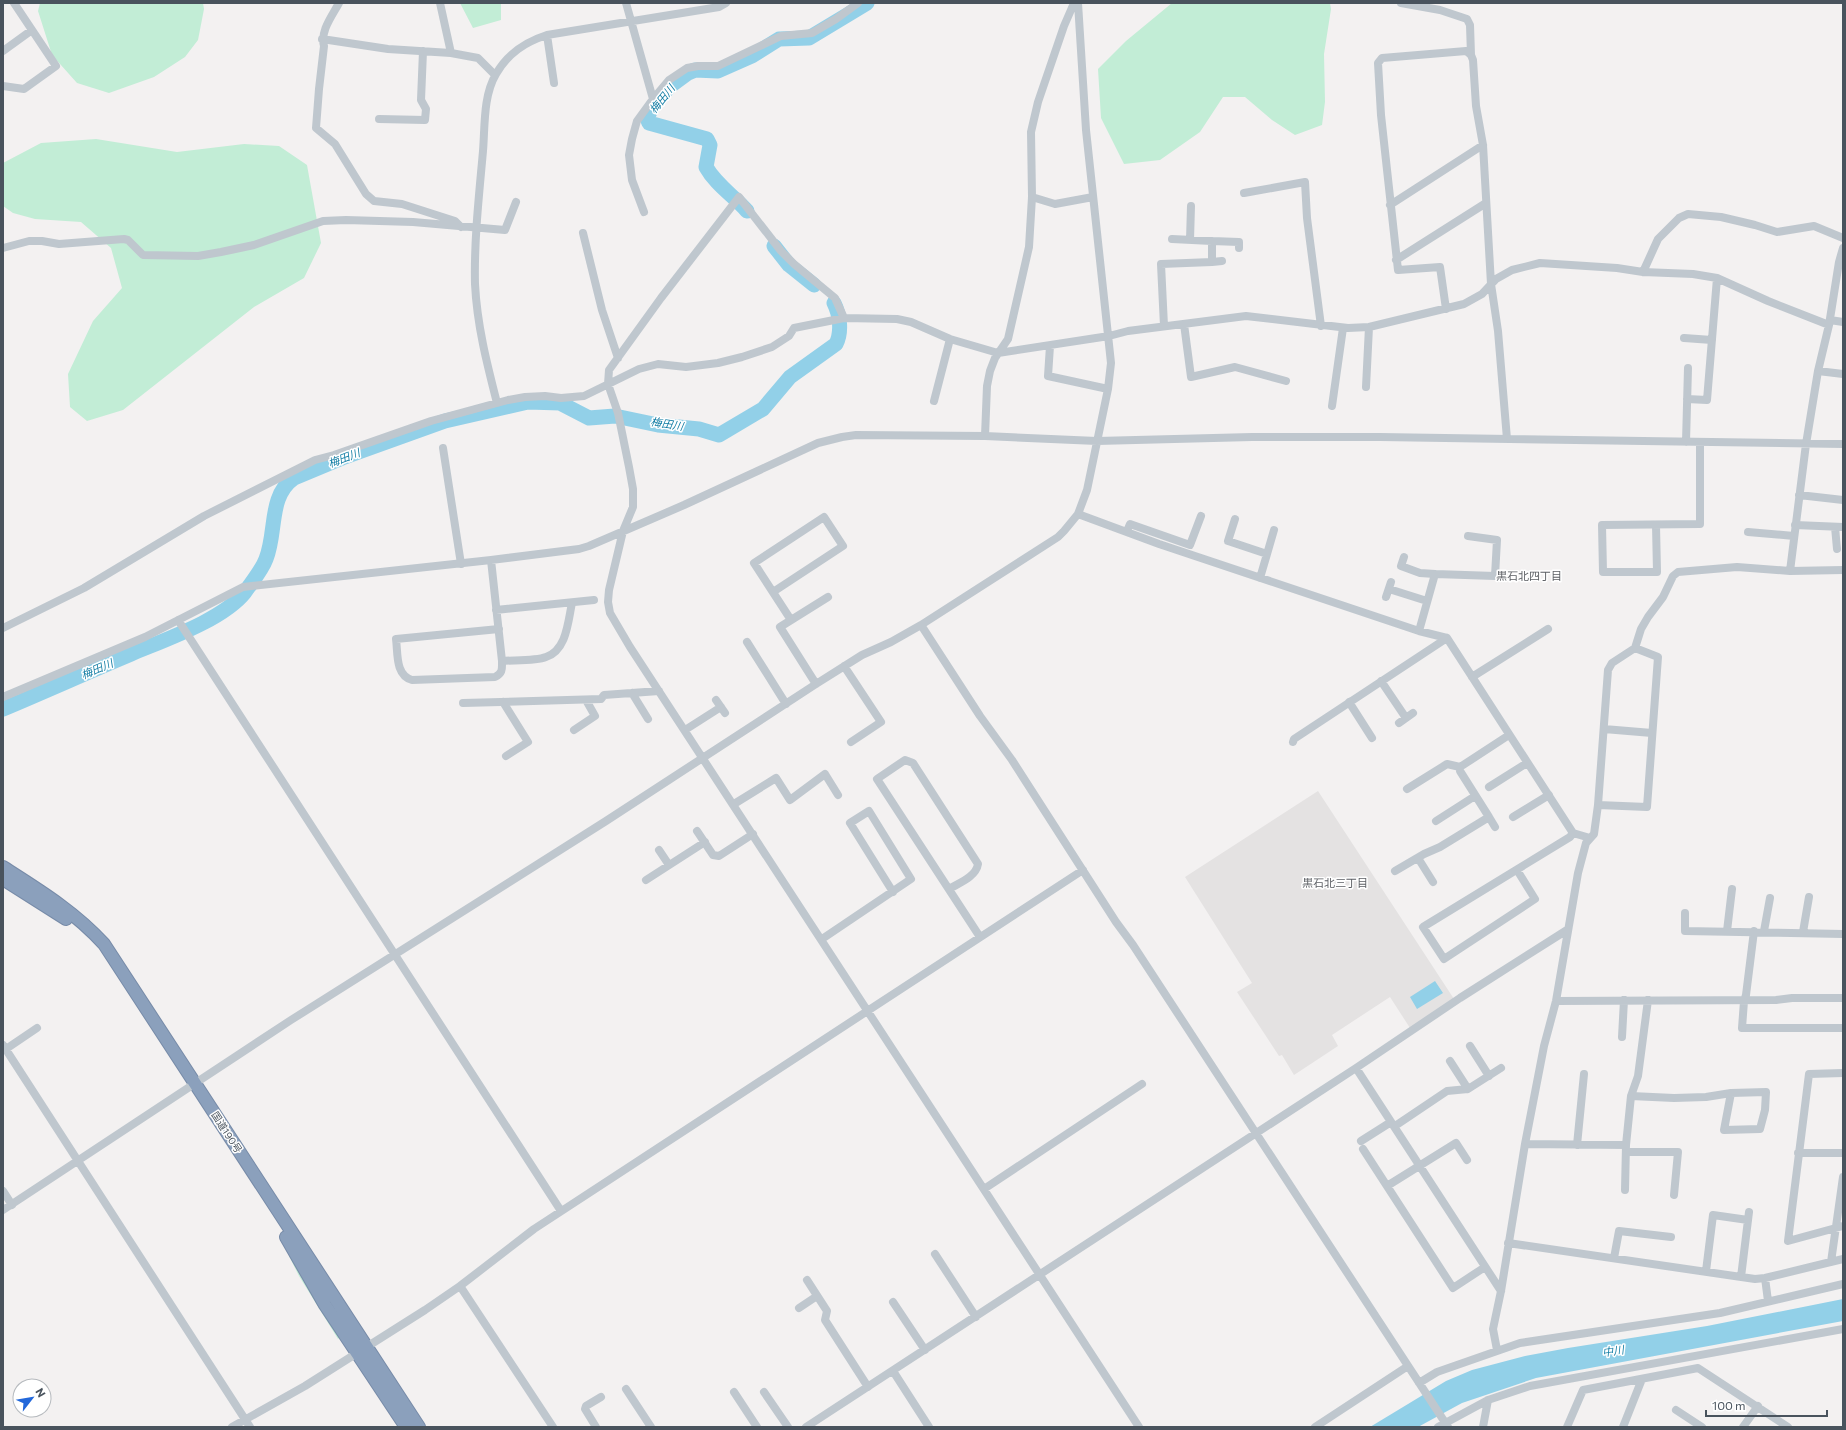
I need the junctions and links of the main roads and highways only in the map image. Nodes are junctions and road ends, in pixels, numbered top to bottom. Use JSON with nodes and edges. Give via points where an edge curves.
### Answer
{"nodes":[{"id":1,"x":3,"y":867,"type":"edge"},
{"id":2,"x":3,"y":879,"type":"edge"},
{"id":3,"x":193,"y":1085,"type":"junction"},
{"id":4,"x":362,"y":1351,"type":"junction"},
{"id":5,"x":406,"y":1427,"type":"edge"},
{"id":6,"x":419,"y":1427,"type":"edge"}],
"edges":[{"from":1,"to":3,"type":"highway","name":"国道190号","via":[[86,925],[104,944]]},
{"from":2,"to":3,"type":"highway","name":"国道190号","via":[[62,916],[89,939]]},
{"from":3,"to":4,"type":"highway","name":"国道190号","via":[[325,1305]]},
{"from":4,"to":5,"type":"highway","name":"国道190号"},
{"from":4,"to":6,"type":"highway","name":"国道190号"}]}
